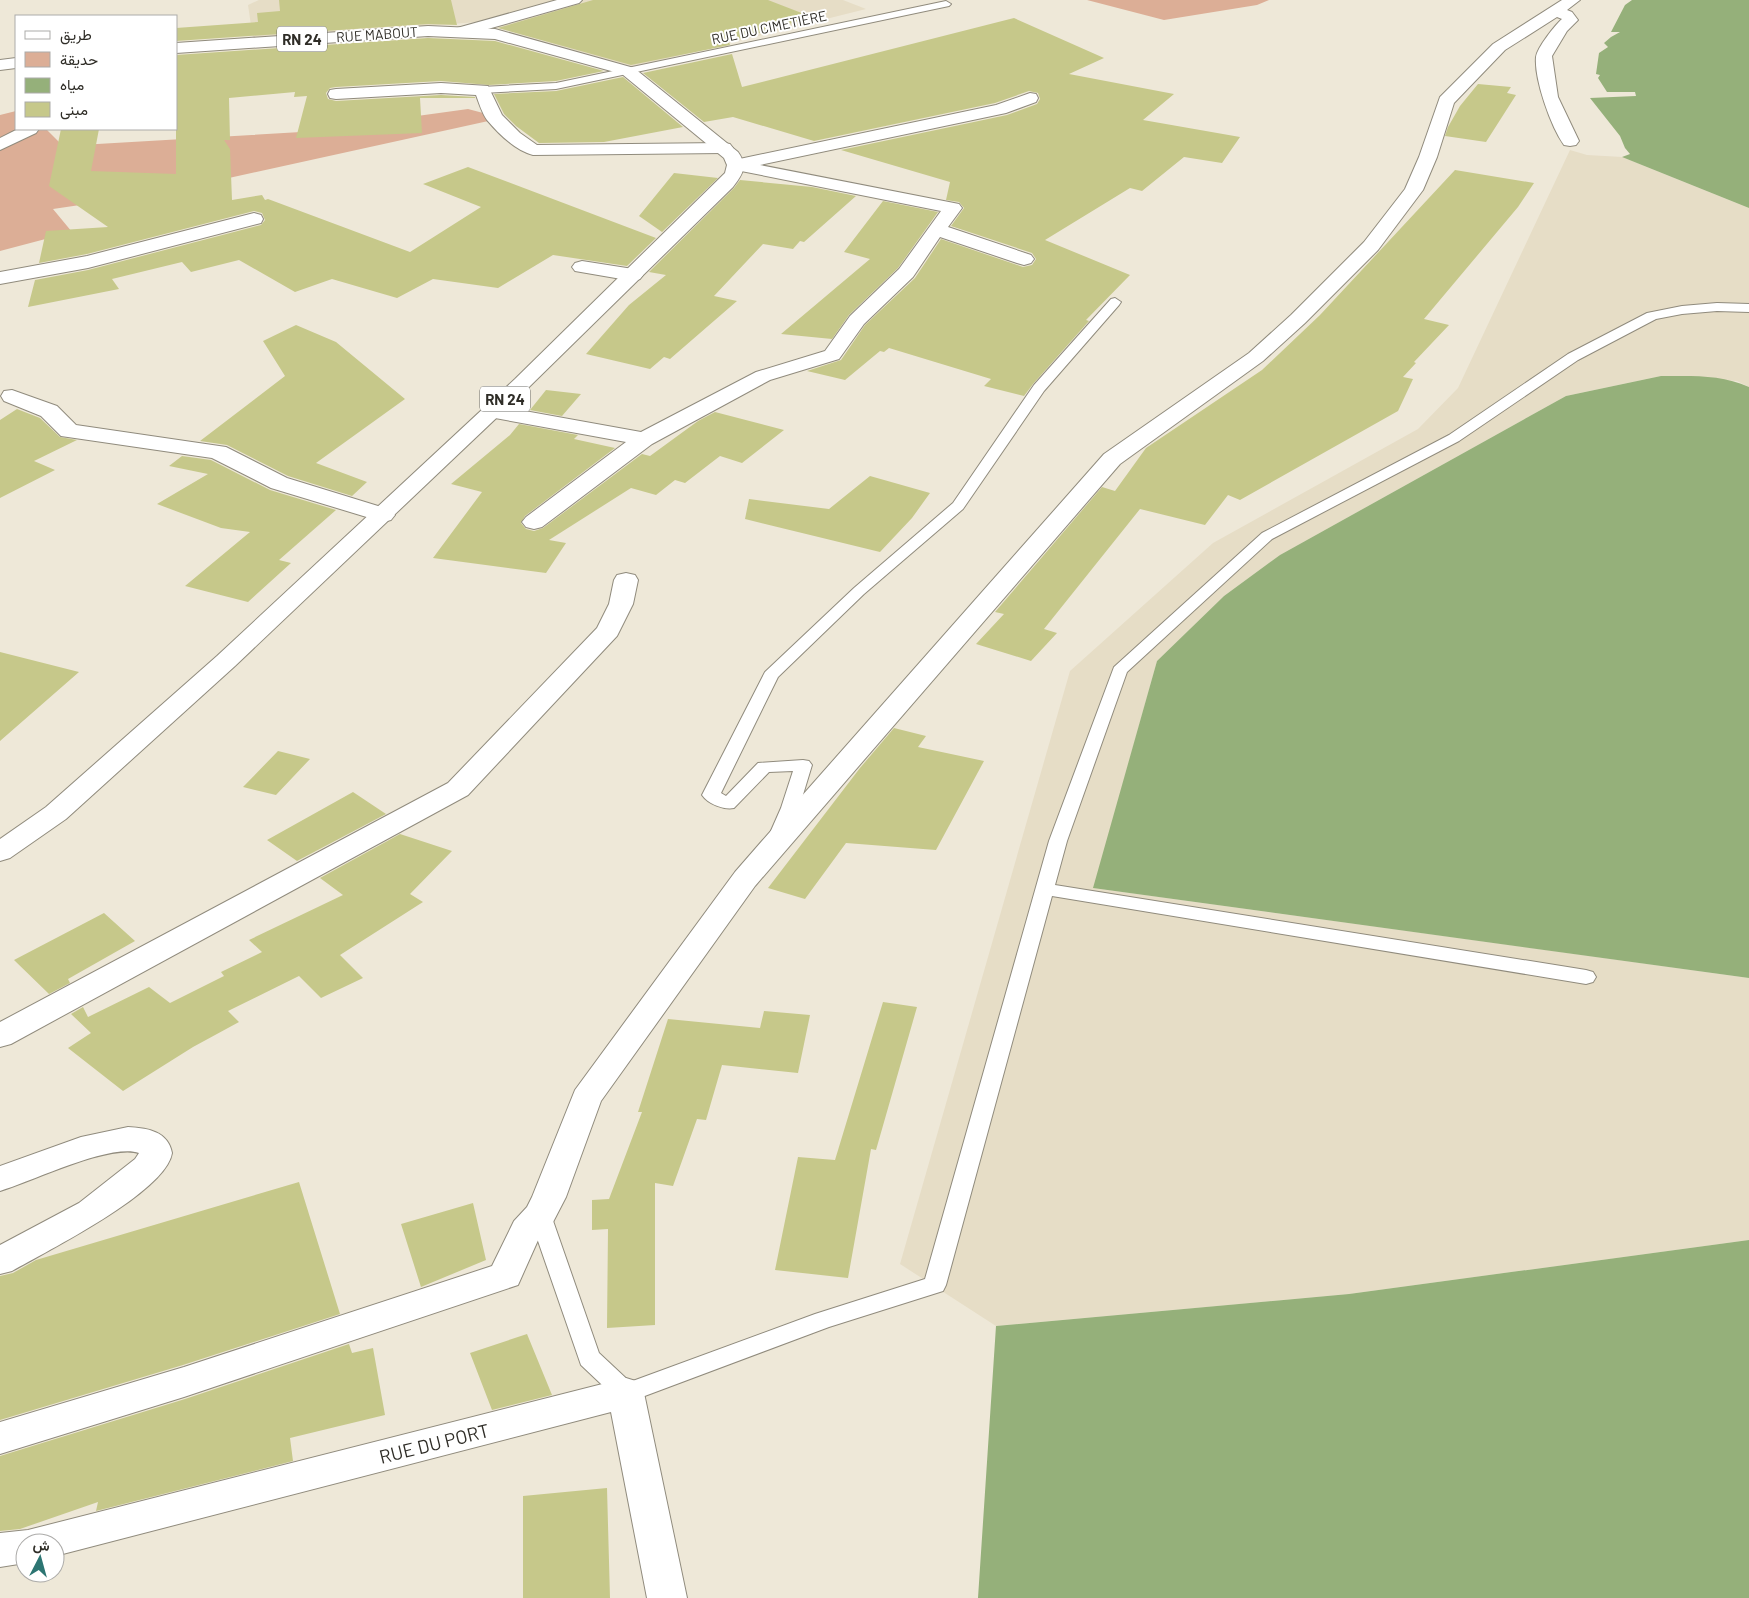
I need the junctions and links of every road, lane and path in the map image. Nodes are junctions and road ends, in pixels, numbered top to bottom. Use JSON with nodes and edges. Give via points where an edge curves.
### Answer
{"nodes":[{"id":1,"x":574,"y":0,"type":"edge"},
{"id":2,"x":946,"y":4,"type":"dead end"},
{"id":3,"x":1564,"y":5,"type":"edge"},
{"id":4,"x":463,"y":31,"type":"junction"},
{"id":5,"x":178,"y":48,"type":"edge"},
{"id":6,"x":15,"y":63,"type":"edge"},
{"id":7,"x":0,"y":65,"type":"edge"},
{"id":8,"x":628,"y":71,"type":"junction"},
{"id":9,"x":482,"y":90,"type":"junction"},
{"id":10,"x":336,"y":94,"type":"dead end"},
{"id":11,"x":1030,"y":98,"type":"dead end"},
{"id":12,"x":28,"y":130,"type":"edge"},
{"id":13,"x":1570,"y":141,"type":"dead end"},
{"id":14,"x":0,"y":145,"type":"edge"},
{"id":15,"x":730,"y":156,"type":"junction"},
{"id":16,"x":254,"y":219,"type":"dead end"},
{"id":17,"x":936,"y":230,"type":"junction"},
{"id":18,"x":1024,"y":258,"type":"dead end"},
{"id":19,"x":582,"y":267,"type":"dead end"},
{"id":20,"x":633,"y":275,"type":"junction"},
{"id":21,"x":0,"y":278,"type":"edge"},
{"id":22,"x":1115,"y":302,"type":"dead end"},
{"id":23,"x":1749,"y":308,"type":"edge"},
{"id":24,"x":12,"y":396,"type":"dead end"},
{"id":25,"x":492,"y":411,"type":"junction"},
{"id":26,"x":644,"y":439,"type":"junction"},
{"id":27,"x":383,"y":515,"type":"junction"},
{"id":28,"x":534,"y":522,"type":"dead end"},
{"id":29,"x":626,"y":580,"type":"dead end"},
{"id":30,"x":772,"y":847,"type":"junction"},
{"id":31,"x":0,"y":852,"type":"edge"},
{"id":32,"x":1044,"y":889,"type":"junction"},
{"id":33,"x":1586,"y":977,"type":"dead end"},
{"id":34,"x":0,"y":1036,"type":"edge"},
{"id":35,"x":0,"y":1179,"type":"edge"},
{"id":36,"x":540,"y":1215,"type":"junction"},
{"id":37,"x":0,"y":1261,"type":"edge"},
{"id":38,"x":626,"y":1393,"type":"junction"},
{"id":39,"x":0,"y":1438,"type":"edge"},
{"id":40,"x":65,"y":1536,"type":"edge"},
{"id":41,"x":15,"y":1548,"type":"edge"},
{"id":42,"x":0,"y":1550,"type":"edge"},
{"id":43,"x":667,"y":1598,"type":"edge"}],
"edges":[{"from":1,"to":4,"type":"street"},
{"from":2,"to":8,"type":"lane","name":"RUE DU CIMETIÈRE"},
{"from":3,"to":13,"type":"street","via":[[1570,20],[1561,28],[1544,56],[1550,97]]},
{"from":3,"to":30,"type":"street","via":[[1499,47],[1446,101],[1414,190],[1371,246],[1256,356],[1112,459]]},
{"from":4,"to":5,"type":"street","name":"RUE MABOUT","number":"RN 24"},
{"from":4,"to":8,"type":"street","number":"RN 24","via":[[525,41]]},
{"from":6,"to":7,"type":"street"},
{"from":8,"to":9,"type":"lane","name":"RUE DU CIMETIÈRE","via":[[556,86]]},
{"from":8,"to":15,"type":"street","number":"RN 24"},
{"from":9,"to":10,"type":"street","via":[[441,88]]},
{"from":9,"to":15,"type":"street","via":[[494,117],[533,150]]},
{"from":11,"to":15,"type":"street","via":[[964,117]]},
{"from":12,"to":14,"type":"street"},
{"from":15,"to":17,"type":"street","via":[[815,182],[953,208]]},
{"from":15,"to":20,"type":"street","number":"RN 24","via":[[734,174],[727,183]]},
{"from":16,"to":21,"type":"street","via":[[88,262]]},
{"from":17,"to":18,"type":"street"},
{"from":17,"to":26,"type":"street","via":[[906,273],[856,320],[832,354],[763,376]]},
{"from":19,"to":20,"type":"street"},
{"from":20,"to":25,"type":"street","number":"RN 24"},
{"from":22,"to":30,"type":"lane","via":[[1039,388],[958,506],[859,591],[771,675],[710,795],[728,804],[764,767],[803,765],[790,808]]},
{"from":23,"to":32,"type":"lane","via":[[1717,307],[1652,316],[1573,357],[1454,438],[1267,536],[1120,670],[1058,841]]},
{"from":24,"to":27,"type":"street","via":[[49,411],[69,431],[218,452],[279,483]]},
{"from":25,"to":26,"type":"street"},
{"from":25,"to":27,"type":"street","number":"RN 24"},
{"from":26,"to":28,"type":"street"},
{"from":27,"to":31,"type":"street","number":"RN 24","via":[[56,813]]},
{"from":29,"to":34,"type":"street","via":[[621,604],[608,631],[458,789]]},
{"from":30,"to":36,"type":"street","via":[[586,1098]]},
{"from":32,"to":33,"type":"lane"},
{"from":32,"to":38,"type":"lane","via":[[935,1286],[823,1320]]},
{"from":35,"to":37,"type":"street","via":[[80,1150],[128,1139],[146,1140],[155,1150],[148,1168],[91,1212]]},
{"from":36,"to":38,"type":"lane","via":[[588,1358]]},
{"from":36,"to":39,"type":"street","via":[[526,1230],[506,1275],[184,1382]]},
{"from":38,"to":40,"type":"street","name":"RUE DU PORT"},
{"from":38,"to":43,"type":"street"},
{"from":41,"to":42,"type":"street"}]}
